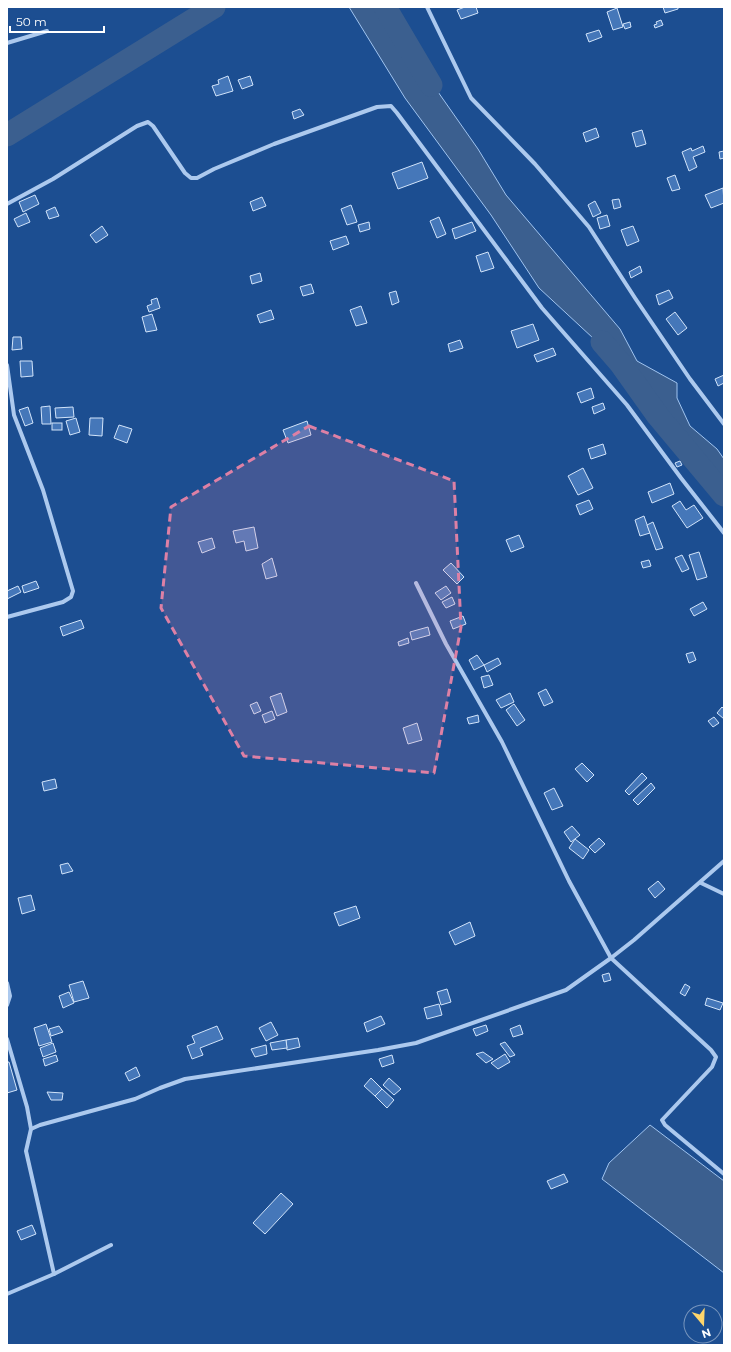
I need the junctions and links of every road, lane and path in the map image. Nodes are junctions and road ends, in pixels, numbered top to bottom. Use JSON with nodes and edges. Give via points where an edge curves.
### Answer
{"nodes":[{"id":1,"x":427,"y":7,"type":"edge"},
{"id":2,"x":47,"y":31,"type":"dead end"},
{"id":3,"x":7,"y":43,"type":"edge"},
{"id":4,"x":7,"y":204,"type":"edge"},
{"id":5,"x":7,"y":365,"type":"edge"},
{"id":6,"x":724,"y":424,"type":"edge"},
{"id":7,"x":724,"y":533,"type":"edge"},
{"id":8,"x":416,"y":583,"type":"dead end"},
{"id":9,"x":7,"y":617,"type":"edge"},
{"id":10,"x":724,"y":862,"type":"edge"},
{"id":11,"x":701,"y":883,"type":"junction"},
{"id":12,"x":724,"y":894,"type":"edge"},
{"id":13,"x":611,"y":958,"type":"junction"},
{"id":14,"x":7,"y":983,"type":"edge"},
{"id":15,"x":7,"y":1005,"type":"edge"},
{"id":16,"x":7,"y":1039,"type":"edge"},
{"id":17,"x":31,"y":1129,"type":"junction"},
{"id":18,"x":724,"y":1174,"type":"edge"},
{"id":19,"x":111,"y":1245,"type":"dead end"},
{"id":20,"x":54,"y":1274,"type":"junction"},
{"id":21,"x":7,"y":1294,"type":"edge"}],
"edges":[{"from":1,"to":6,"type":"street","via":[[472,98],[535,164],[589,227],[690,379]]},
{"from":2,"to":3,"type":"street"},
{"from":4,"to":7,"type":"street","via":[[53,179],[137,126],[148,122],[185,173],[191,178],[198,178],[274,144],[377,107],[390,106],[542,308],[628,406]]},
{"from":5,"to":9,"type":"street","via":[[14,415],[43,490],[73,591],[71,597],[63,602]]},
{"from":8,"to":13,"type":"street","via":[[446,644],[502,742],[560,862]]},
{"from":10,"to":11,"type":"street"},
{"from":11,"to":12,"type":"street"},
{"from":11,"to":13,"type":"street"},
{"from":13,"to":17,"type":"street","via":[[566,990],[416,1043],[185,1079],[135,1099]]},
{"from":13,"to":18,"type":"street","via":[[716,1057],[712,1066],[662,1120]]},
{"from":14,"to":15,"type":"street","via":[[10,996]]},
{"from":16,"to":17,"type":"street"},
{"from":17,"to":20,"type":"street","via":[[26,1150]]},
{"from":19,"to":20,"type":"street"},
{"from":20,"to":21,"type":"street"}]}
